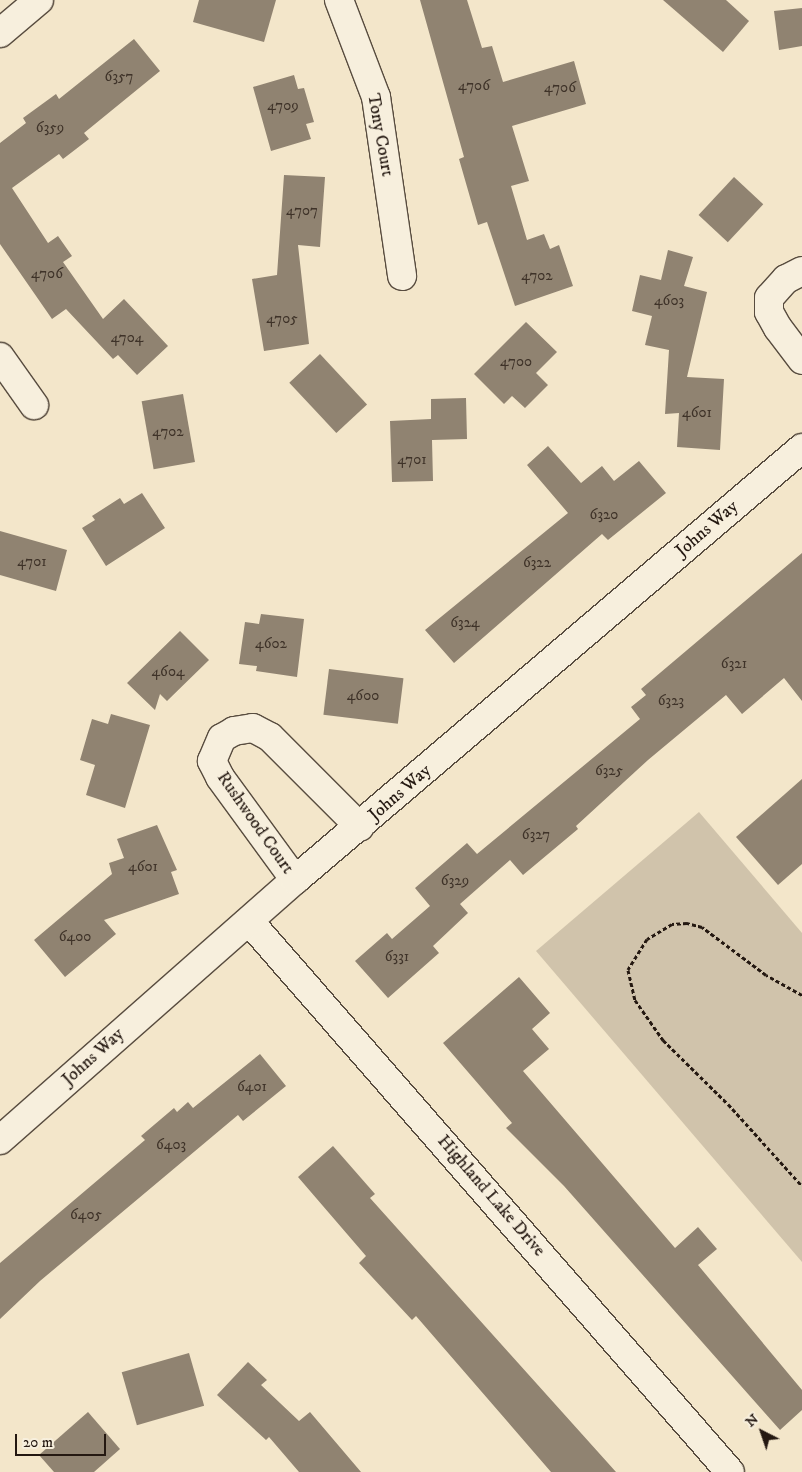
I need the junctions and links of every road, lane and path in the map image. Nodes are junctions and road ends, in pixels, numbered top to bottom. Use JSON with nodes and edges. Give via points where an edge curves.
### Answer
{"nodes":[{"id":1,"x":39,"y":0,"type":"edge"},
{"id":2,"x":339,"y":0,"type":"edge"},
{"id":3,"x":0,"y":33,"type":"edge"},
{"id":4,"x":802,"y":272,"type":"edge"},
{"id":5,"x":402,"y":276,"type":"dead end"},
{"id":6,"x":0,"y":357,"type":"edge"},
{"id":7,"x":802,"y":360,"type":"edge"},
{"id":8,"x":34,"y":405,"type":"dead end"},
{"id":9,"x":802,"y":448,"type":"edge"},
{"id":10,"x":360,"y":827,"type":"junction"},
{"id":11,"x":295,"y":880,"type":"junction"},
{"id":12,"x":249,"y":921,"type":"junction"},
{"id":13,"x":802,"y":995,"type":"edge"},
{"id":14,"x":0,"y":1140,"type":"edge"},
{"id":15,"x":802,"y":1186,"type":"edge"},
{"id":16,"x":730,"y":1472,"type":"edge"}],
"edges":[{"from":1,"to":3,"type":"street"},
{"from":2,"to":5,"type":"street","name":"Tony Court","via":[[376,97]]},
{"from":4,"to":7,"type":"street","via":[[786,279],[769,298],[769,312]]},
{"from":6,"to":8,"type":"street"},
{"from":9,"to":10,"type":"street","name":"Johns Way"},
{"from":10,"to":11,"type":"street","name":"Johns Way"},
{"from":10,"to":11,"type":"street","name":"Rushwood Court","via":[[270,737],[253,728],[234,731],[222,738],[212,761],[220,777]]},
{"from":11,"to":12,"type":"street","name":"Johns Way"},
{"from":12,"to":14,"type":"street","name":"Johns Way"},
{"from":12,"to":16,"type":"street","name":"Highland Lake Drive"},
{"from":13,"to":15,"type":"path","via":[[766,975],[702,928],[687,923],[672,924],[647,939],[628,970],[635,1000],[663,1040],[728,1104]]}]}
